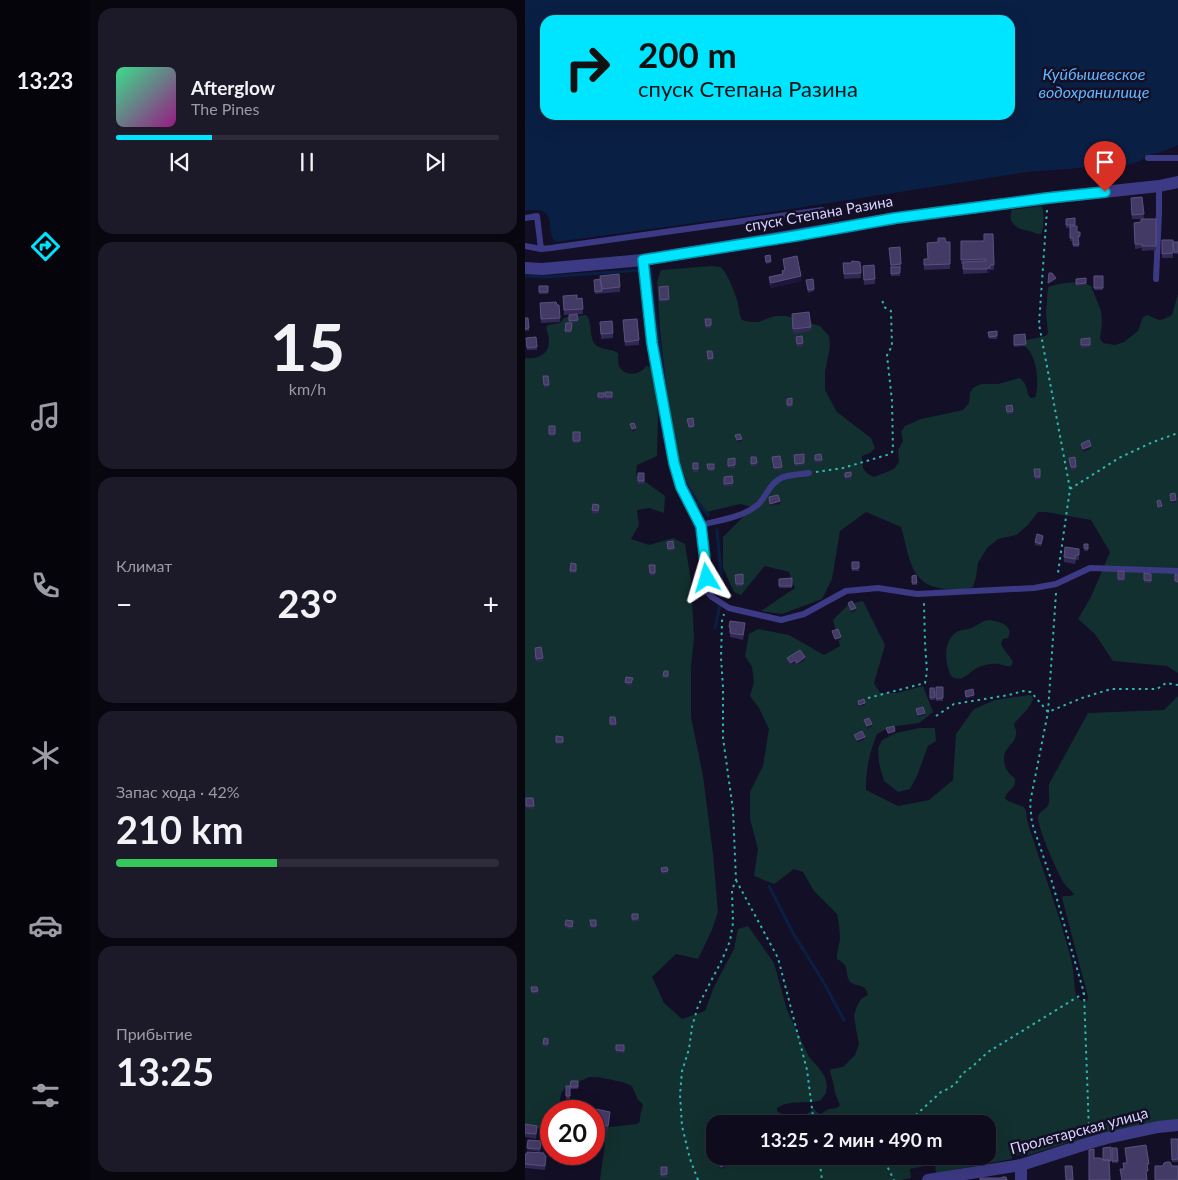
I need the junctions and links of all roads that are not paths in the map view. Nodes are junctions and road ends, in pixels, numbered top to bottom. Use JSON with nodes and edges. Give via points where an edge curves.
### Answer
{"nodes":[{"id":1,"x":1147,"y":158,"type":"dead end"},
{"id":2,"x":1178,"y":158,"type":"edge"},
{"id":3,"x":1178,"y":182,"type":"edge"},
{"id":4,"x":1159,"y":186,"type":"junction"},
{"id":5,"x":822,"y":210,"type":"dead end"},
{"id":6,"x":525,"y":218,"type":"edge"},
{"id":7,"x":525,"y":246,"type":"edge"},
{"id":8,"x":541,"y":249,"type":"junction"},
{"id":9,"x":643,"y":260,"type":"junction"},
{"id":10,"x":525,"y":268,"type":"edge"},
{"id":11,"x":1156,"y":279,"type":"dead end"},
{"id":12,"x":809,"y":473,"type":"road end"},
{"id":13,"x":701,"y":526,"type":"junction"},
{"id":14,"x":1178,"y":571,"type":"edge"},
{"id":15,"x":1178,"y":1125,"type":"edge"},
{"id":16,"x":1021,"y":1165,"type":"junction"},
{"id":17,"x":929,"y":1180,"type":"edge"},
{"id":18,"x":1021,"y":1180,"type":"edge"}],
"edges":[{"from":1,"to":2,"type":"lane"},
{"from":3,"to":4,"type":"street","name":"спуск Степана Разина"},
{"from":4,"to":9,"type":"street","name":"спуск Степана Разина","via":[[896,218]]},
{"from":4,"to":11,"type":"lane"},
{"from":5,"to":8,"type":"lane"},
{"from":6,"to":8,"type":"lane","via":[[537,216]]},
{"from":7,"to":8,"type":"lane"},
{"from":9,"to":10,"type":"street","name":"спуск Степана Разина"},
{"from":9,"to":13,"type":"lane","via":[[652,343],[674,463],[681,487]]},
{"from":12,"to":13,"type":"lane","via":[[781,477],[751,510]]},
{"from":13,"to":14,"type":"lane","via":[[709,594],[729,608],[781,620],[804,614],[846,591],[878,588],[917,594],[1034,588],[1056,584],[1090,568]]},
{"from":15,"to":16,"type":"street","name":"Пролетарская улица","via":[[1089,1143]]},
{"from":16,"to":17,"type":"street","name":"Пролетарская улица"},
{"from":16,"to":18,"type":"street"}]}
